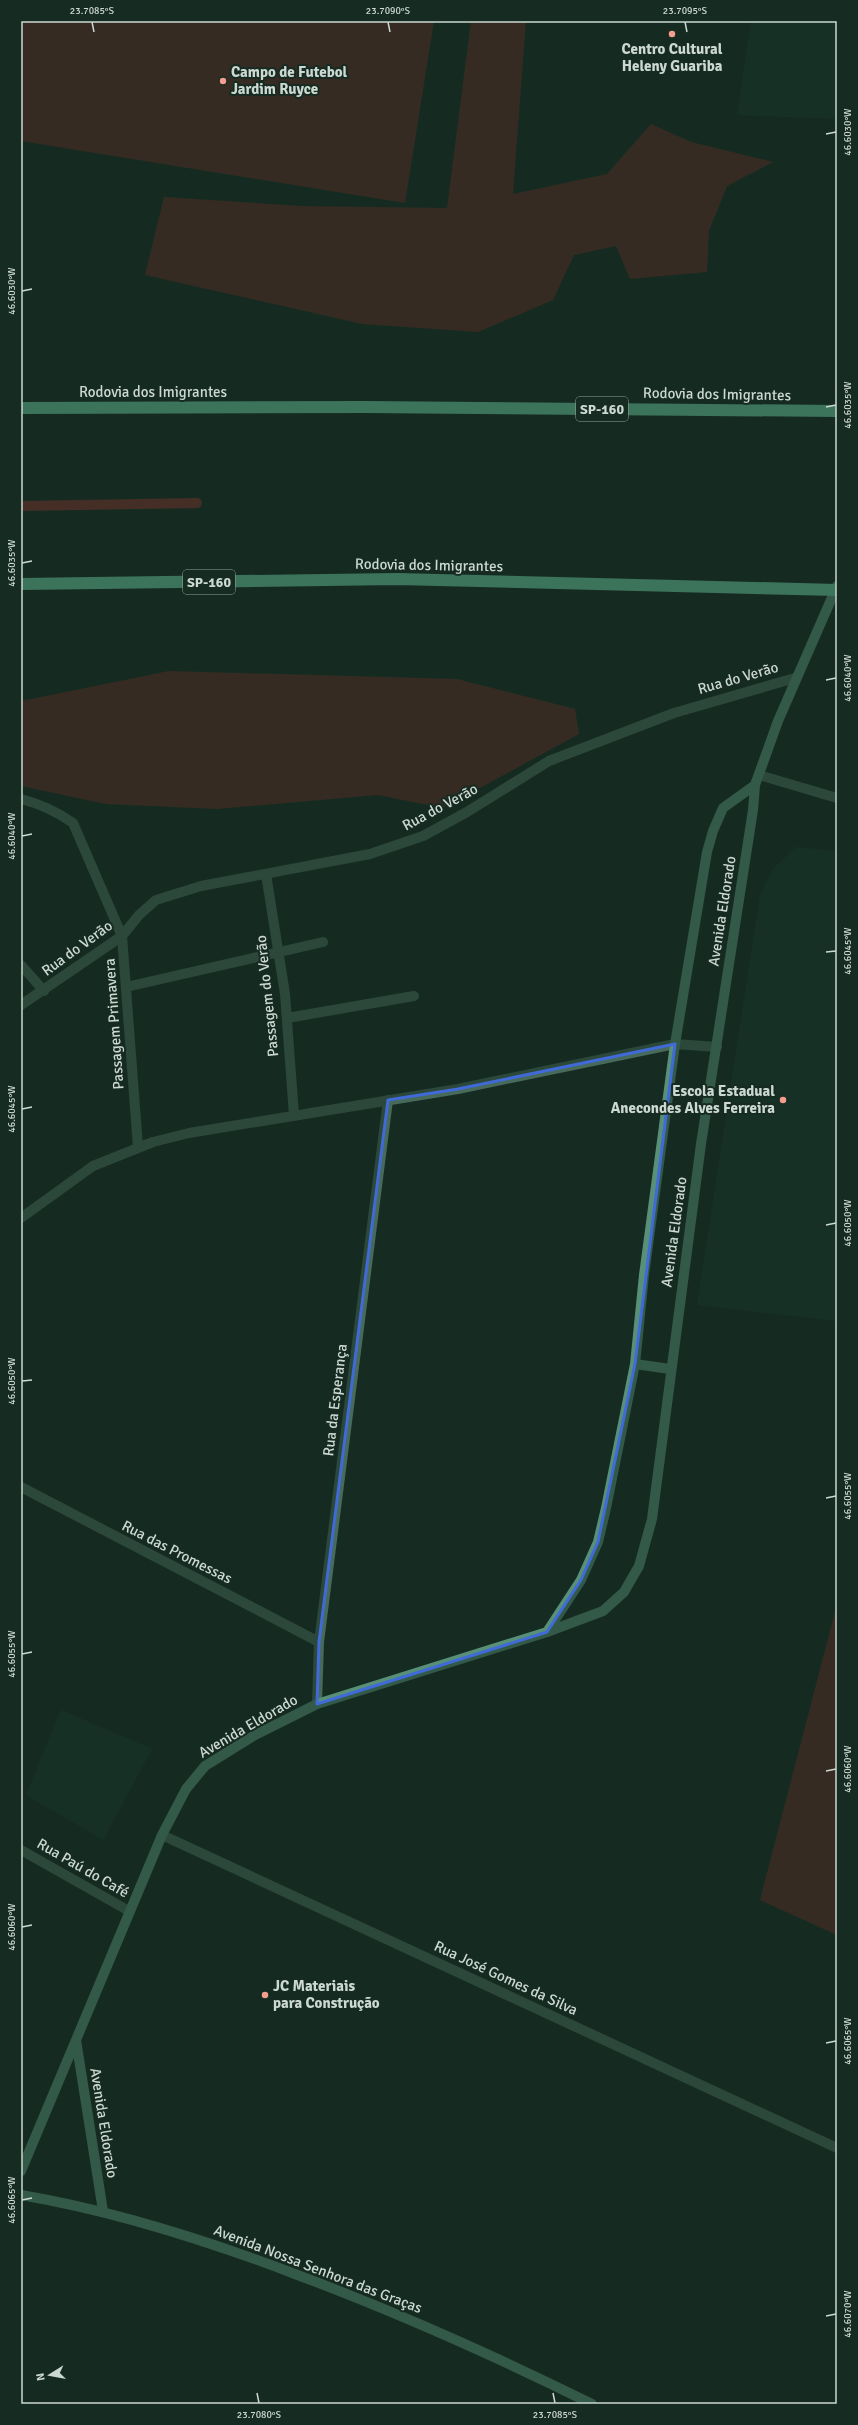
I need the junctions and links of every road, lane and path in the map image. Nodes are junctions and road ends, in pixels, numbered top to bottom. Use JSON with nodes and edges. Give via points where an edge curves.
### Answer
{"nodes":[{"id":1,"x":21,"y":408,"type":"edge"},
{"id":2,"x":837,"y":411,"type":"edge"},
{"id":3,"x":21,"y":584,"type":"edge"},
{"id":4,"x":837,"y":586,"type":"edge"},
{"id":5,"x":837,"y":590,"type":"edge"},
{"id":6,"x":796,"y":678,"type":"junction"},
{"id":7,"x":759,"y":775,"type":"junction"},
{"id":8,"x":755,"y":785,"type":"junction"},
{"id":9,"x":837,"y":798,"type":"edge"},
{"id":10,"x":21,"y":799,"type":"edge"},
{"id":11,"x":266,"y":874,"type":"junction"},
{"id":12,"x":122,"y":936,"type":"junction"},
{"id":13,"x":323,"y":942,"type":"dead end"},
{"id":14,"x":278,"y":952,"type":"junction"},
{"id":15,"x":21,"y":965,"type":"edge"},
{"id":16,"x":126,"y":987,"type":"junction"},
{"id":17,"x":44,"y":991,"type":"junction"},
{"id":18,"x":414,"y":996,"type":"dead end"},
{"id":19,"x":21,"y":1005,"type":"edge"},
{"id":20,"x":287,"y":1018,"type":"junction"},
{"id":21,"x":675,"y":1044,"type":"junction"},
{"id":22,"x":717,"y":1047,"type":"junction"},
{"id":23,"x":388,"y":1100,"type":"junction"},
{"id":24,"x":294,"y":1115,"type":"junction"},
{"id":25,"x":138,"y":1147,"type":"junction"},
{"id":26,"x":21,"y":1218,"type":"edge"},
{"id":27,"x":635,"y":1364,"type":"junction"},
{"id":28,"x":670,"y":1369,"type":"junction"},
{"id":29,"x":21,"y":1487,"type":"edge"},
{"id":30,"x":547,"y":1632,"type":"junction"},
{"id":31,"x":319,"y":1642,"type":"junction"},
{"id":32,"x":317,"y":1704,"type":"junction"},
{"id":33,"x":162,"y":1835,"type":"junction"},
{"id":34,"x":21,"y":1850,"type":"edge"},
{"id":35,"x":129,"y":1912,"type":"junction"},
{"id":36,"x":76,"y":2040,"type":"junction"},
{"id":37,"x":837,"y":2148,"type":"edge"},
{"id":38,"x":21,"y":2171,"type":"edge"},
{"id":39,"x":21,"y":2195,"type":"edge"},
{"id":40,"x":103,"y":2211,"type":"junction"},
{"id":41,"x":592,"y":2404,"type":"edge"}],
"edges":[{"from":1,"to":2,"type":"highway","name":"Rodovia dos Imigrantes","number":"SP-160","via":[[366,406]]},
{"from":3,"to":5,"type":"highway","name":"Rodovia dos Imigrantes","number":"SP-160","via":[[397,579]]},
{"from":4,"to":6,"type":"main road","name":"Avenida Eldorado"},
{"from":6,"to":7,"type":"main road","name":"Avenida Eldorado"},
{"from":6,"to":11,"type":"street","name":"Rua do Verão","via":[[674,713],[549,761],[423,836],[370,854]]},
{"from":7,"to":8,"type":"main road","name":"Avenida Eldorado"},
{"from":7,"to":9,"type":"street"},
{"from":8,"to":21,"type":"main road","name":"Avenida Eldorado","via":[[723,808],[713,831]]},
{"from":8,"to":22,"type":"main road","name":"Avenida Eldorado"},
{"from":10,"to":12,"type":"street","name":"Passagem Primavera","via":[[39,803],[73,823]]},
{"from":11,"to":12,"type":"street","name":"Rua do Verão","via":[[201,886],[156,900],[139,915]]},
{"from":11,"to":14,"type":"street","name":"Passagem do Verão"},
{"from":12,"to":16,"type":"street","name":"Passagem Primavera"},
{"from":12,"to":17,"type":"street","name":"Rua do Verão"},
{"from":13,"to":14,"type":"street"},
{"from":14,"to":16,"type":"street"},
{"from":14,"to":20,"type":"street","name":"Passagem do Verão"},
{"from":15,"to":17,"type":"street"},
{"from":16,"to":25,"type":"street","name":"Passagem Primavera"},
{"from":17,"to":19,"type":"street","name":"Rua do Verão"},
{"from":18,"to":20,"type":"street"},
{"from":20,"to":24,"type":"street","name":"Passagem do Verão"},
{"from":21,"to":22,"type":"street"},
{"from":21,"to":23,"type":"street","via":[[458,1089]]},
{"from":21,"to":27,"type":"main road","name":"Avenida Eldorado","via":[[644,1275]]},
{"from":22,"to":28,"type":"main road","name":"Avenida Eldorado"},
{"from":23,"to":24,"type":"street"},
{"from":23,"to":31,"type":"street","name":"Rua da Esperança"},
{"from":24,"to":25,"type":"street","via":[[189,1133]]},
{"from":25,"to":26,"type":"street","via":[[93,1166]]},
{"from":27,"to":28,"type":"main road"},
{"from":27,"to":30,"type":"main road","name":"Avenida Eldorado","via":[[598,1542],[581,1580]]},
{"from":28,"to":30,"type":"main road","name":"Avenida Eldorado","via":[[652,1519],[639,1566],[624,1592],[603,1611]]},
{"from":29,"to":31,"type":"street","name":"Rua das Promessas"},
{"from":30,"to":32,"type":"main road","name":"Avenida Eldorado"},
{"from":31,"to":32,"type":"street","name":"Rua da Esperança"},
{"from":32,"to":33,"type":"main road","name":"Avenida Eldorado","via":[[255,1735],[205,1766],[186,1789]]},
{"from":33,"to":35,"type":"main road","name":"Avenida Eldorado"},
{"from":33,"to":37,"type":"street","name":"Rua José Gomes da Silva"},
{"from":34,"to":35,"type":"street","name":"Rua Paú do Café"},
{"from":35,"to":36,"type":"main road","name":"Avenida Eldorado"},
{"from":36,"to":38,"type":"main road","name":"Avenida Eldorado"},
{"from":36,"to":40,"type":"main road","name":"Avenida Eldorado"},
{"from":39,"to":40,"type":"main road","name":"Avenida Nossa Senhora das Graças"},
{"from":40,"to":41,"type":"main road","name":"Avenida Nossa Senhora das Graças","via":[[236,2252],[388,2309],[524,2370]]}]}
